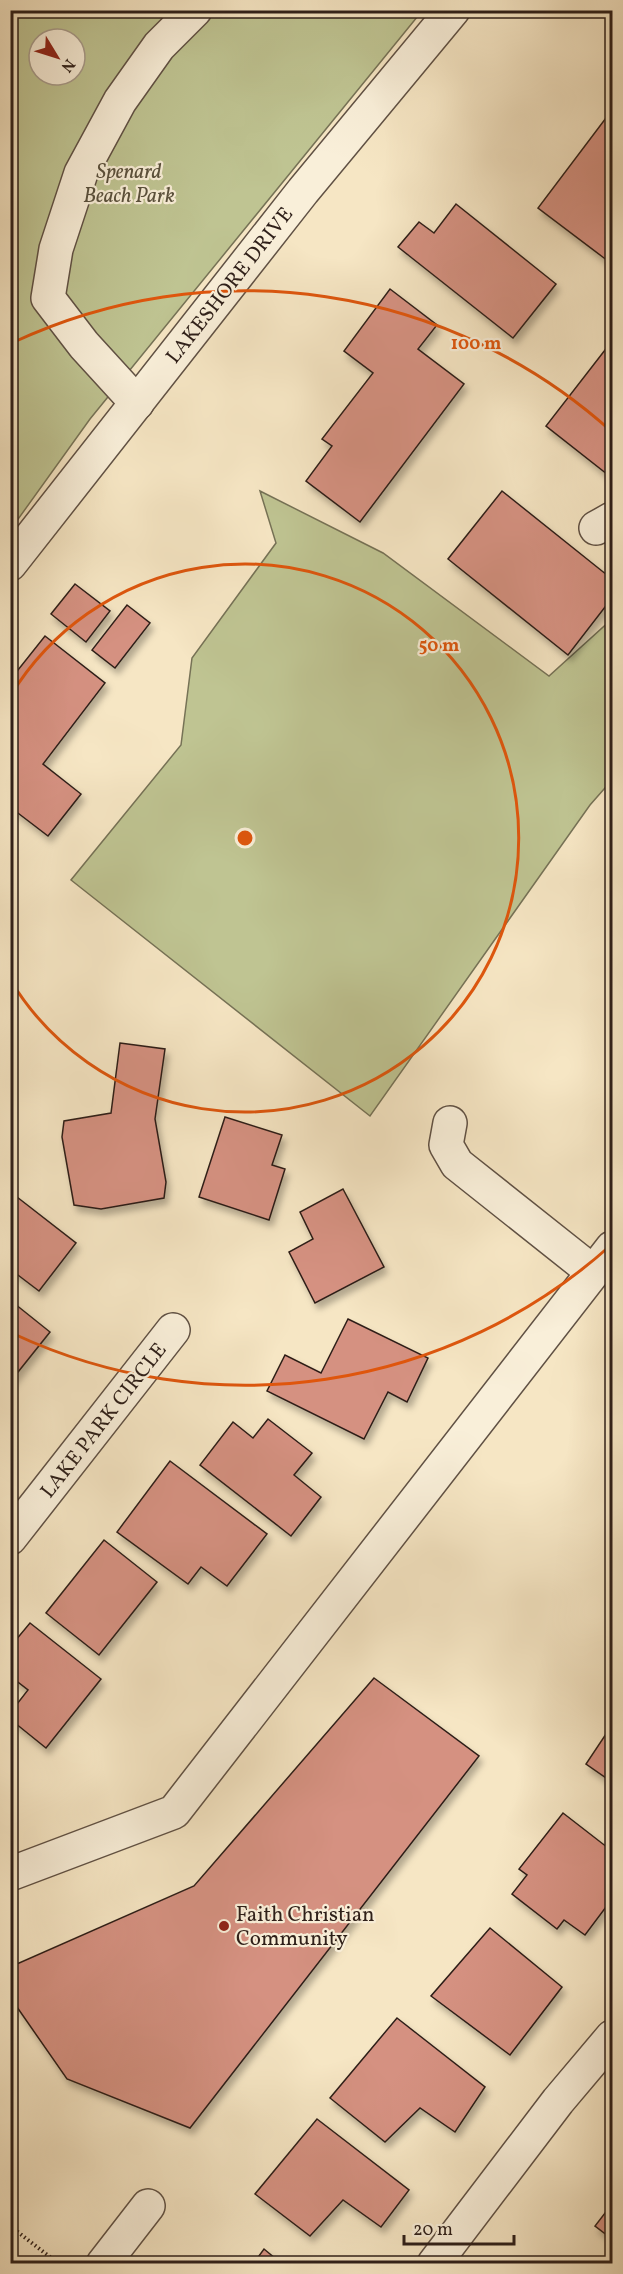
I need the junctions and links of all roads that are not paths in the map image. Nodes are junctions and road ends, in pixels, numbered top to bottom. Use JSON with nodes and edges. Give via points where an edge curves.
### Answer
{"nodes":[{"id":1,"x":195,"y":10,"type":"edge"},
{"id":2,"x":453,"y":10,"type":"edge"},
{"id":3,"x":137,"y":404,"type":"junction"},
{"id":4,"x":10,"y":564,"type":"edge"},
{"id":5,"x":450,"y":1123,"type":"dead end"},
{"id":6,"x":603,"y":1260,"type":"edge"},
{"id":7,"x":173,"y":1330,"type":"dead end"},
{"id":8,"x":10,"y":1538,"type":"edge"},
{"id":9,"x":10,"y":1874,"type":"edge"},
{"id":10,"x":612,"y":2037,"type":"edge"},
{"id":11,"x":148,"y":2206,"type":"dead end"},
{"id":12,"x":442,"y":2261,"type":"edge"},
{"id":13,"x":103,"y":2264,"type":"edge"}],
"edges":[{"from":1,"to":3,"type":"street","via":[[159,46],[120,100],[81,173],[56,249],[48,298]]},
{"from":2,"to":3,"type":"street","name":"LAKESHORE DRIVE","via":[[303,191]]},
{"from":3,"to":4,"type":"street","name":"LAKESHORE DRIVE"},
{"from":5,"to":6,"type":"street","via":[[446,1145],[457,1164]]},
{"from":6,"to":9,"type":"street","via":[[174,1812]]},
{"from":7,"to":8,"type":"street","name":"LAKE PARK CIRCLE"},
{"from":10,"to":12,"type":"street","via":[[558,2101]]},
{"from":11,"to":13,"type":"street"}]}
